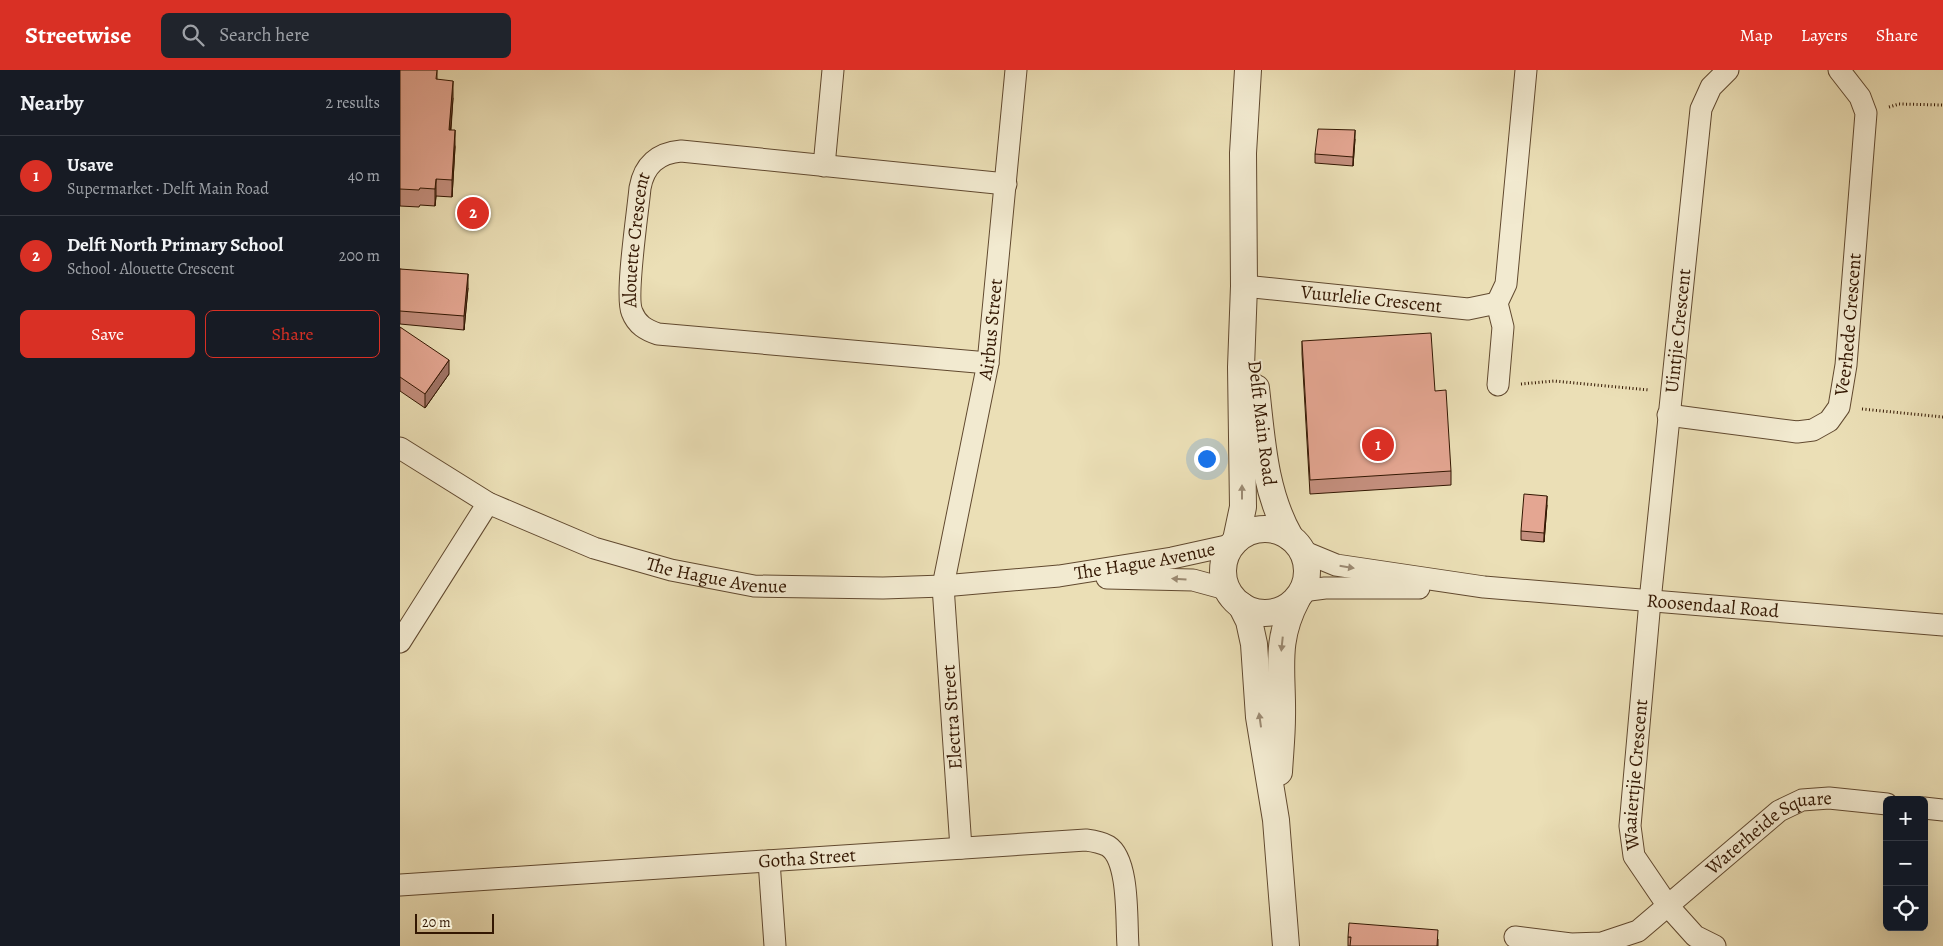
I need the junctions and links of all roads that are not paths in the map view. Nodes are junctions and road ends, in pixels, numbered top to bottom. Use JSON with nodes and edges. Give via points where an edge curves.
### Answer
{"nodes":[{"id":1,"x":833,"y":70,"type":"edge"},
{"id":2,"x":1016,"y":70,"type":"edge"},
{"id":3,"x":1248,"y":70,"type":"edge"},
{"id":4,"x":1526,"y":70,"type":"edge"},
{"id":5,"x":1728,"y":70,"type":"edge"},
{"id":6,"x":1839,"y":70,"type":"edge"},
{"id":7,"x":824,"y":166,"type":"junction"},
{"id":8,"x":1006,"y":184,"type":"junction"},
{"id":9,"x":1243,"y":296,"type":"junction"},
{"id":10,"x":1496,"y":303,"type":"junction"},
{"id":11,"x":988,"y":363,"type":"junction"},
{"id":12,"x":1498,"y":385,"type":"road end"},
{"id":13,"x":1668,"y":415,"type":"junction"},
{"id":14,"x":400,"y":448,"type":"edge"},
{"id":15,"x":488,"y":503,"type":"junction"},
{"id":16,"x":1234,"y":542,"type":"junction"},
{"id":17,"x":1296,"y":544,"type":"junction"},
{"id":18,"x":1059,"y":576,"type":"junction"},
{"id":19,"x":943,"y":586,"type":"junction"},
{"id":20,"x":1484,"y":587,"type":"junction"},
{"id":21,"x":1299,"y":595,"type":"junction"},
{"id":22,"x":1233,"y":597,"type":"junction"},
{"id":23,"x":1650,"y":601,"type":"junction"},
{"id":24,"x":1943,"y":625,"type":"edge"},
{"id":25,"x":400,"y":642,"type":"edge"},
{"id":26,"x":1883,"y":804,"type":"edge"},
{"id":27,"x":1928,"y":808,"type":"edge"},
{"id":28,"x":1943,"y":810,"type":"edge"},
{"id":29,"x":1276,"y":820,"type":"junction"},
{"id":30,"x":961,"y":848,"type":"junction"},
{"id":31,"x":770,"y":861,"type":"junction"},
{"id":32,"x":400,"y":885,"type":"edge"},
{"id":33,"x":1668,"y":906,"type":"junction"},
{"id":34,"x":1515,"y":937,"type":"dead end"},
{"id":35,"x":775,"y":946,"type":"edge"},
{"id":36,"x":1128,"y":946,"type":"edge"},
{"id":37,"x":1286,"y":946,"type":"edge"},
{"id":38,"x":1715,"y":946,"type":"edge"}],
"edges":[{"from":1,"to":7,"type":"street"},
{"from":2,"to":8,"type":"street","name":"Airbus Street"},
{"from":3,"to":9,"type":"street","name":"Delft Main Road","via":[[1243,153]]},
{"from":4,"to":10,"type":"street","via":[[1506,284]]},
{"from":5,"to":13,"type":"street","name":"Uintjie Crescent","via":[[1711,87],[1700,109]]},
{"from":6,"to":13,"type":"street","name":"Veerhede Crescent","via":[[1860,97],[1866,113],[1846,365],[1839,407],[1829,421],[1813,430],[1796,432]]},
{"from":7,"to":8,"type":"street","name":"Alouette Crescent"},
{"from":7,"to":11,"type":"street","name":"Alouette Crescent","via":[[681,151],[660,156],[651,163],[645,170],[640,188],[630,291],[631,311],[636,321],[658,334]]},
{"from":8,"to":11,"type":"street","name":"Airbus Street"},
{"from":9,"to":10,"type":"street","name":"Vuurlelie Crescent","via":[[1468,309]]},
{"from":16,"to":9,"type":"street","name":"Delft Main Road","one_way":true,"via":[[1242,507]]},
{"from":9,"to":17,"type":"street","name":"Delft Main Road","via":[[1268,484],[1274,507]]},
{"from":10,"to":12,"type":"street","via":[[1503,327]]},
{"from":11,"to":19,"type":"street","name":"Airbus Street"},
{"from":13,"to":23,"type":"street","name":"Uintjie Crescent"},
{"from":14,"to":15,"type":"street","name":"The Hague Avenue"},
{"from":15,"to":19,"type":"street","name":"The Hague Avenue","via":[[594,548],[671,570],[754,586]]},
{"from":15,"to":25,"type":"street"},
{"from":16,"to":17,"type":"street","via":[[1253,530],[1266,529]]},
{"from":16,"to":18,"type":"street","name":"The Hague Avenue","via":[[1172,558]]},
{"from":16,"to":22,"type":"street","via":[[1222,566]]},
{"from":17,"to":20,"type":"street","name":"Roosendaal Road","one_way":true,"via":[[1336,566]]},
{"from":17,"to":21,"type":"street","via":[[1307,571]]},
{"from":18,"to":19,"type":"street","name":"The Hague Avenue"},
{"from":22,"to":18,"type":"street","name":"The Hague Avenue","one_way":true,"via":[[1193,580]]},
{"from":19,"to":30,"type":"street","name":"Electra Street"},
{"from":20,"to":21,"type":"street","name":"Roosendaal Road","via":[[1325,588]]},
{"from":20,"to":23,"type":"street","name":"Roosendaal Road"},
{"from":21,"to":22,"type":"street","via":[[1286,608],[1259,613]]},
{"from":21,"to":29,"type":"street","one_way":true,"via":[[1281,642],[1282,717]]},
{"from":29,"to":22,"type":"street","one_way":true,"via":[[1259,717],[1254,644],[1249,621]]},
{"from":23,"to":24,"type":"street","name":"Roosendaal Road"},
{"from":23,"to":33,"type":"street","name":"Waaiertjie Crescent","via":[[1630,826],[1634,856]]},
{"from":26,"to":33,"type":"street","name":"Waterheide Square","via":[[1829,798],[1802,800],[1779,811]]},
{"from":27,"to":28,"type":"street"},
{"from":29,"to":37,"type":"street"},
{"from":30,"to":31,"type":"street","name":"Gotha Street"},
{"from":30,"to":36,"type":"street","name":"Gotha Street","via":[[1086,840],[1108,846],[1116,853],[1123,870]]},
{"from":31,"to":32,"type":"street","name":"Gotha Street"},
{"from":31,"to":35,"type":"street"},
{"from":33,"to":34,"type":"street","name":"Waterheide Square","via":[[1638,931],[1602,943],[1571,944]]},
{"from":33,"to":38,"type":"street","name":"Waaiertjie Crescent","via":[[1695,936]]}]}
